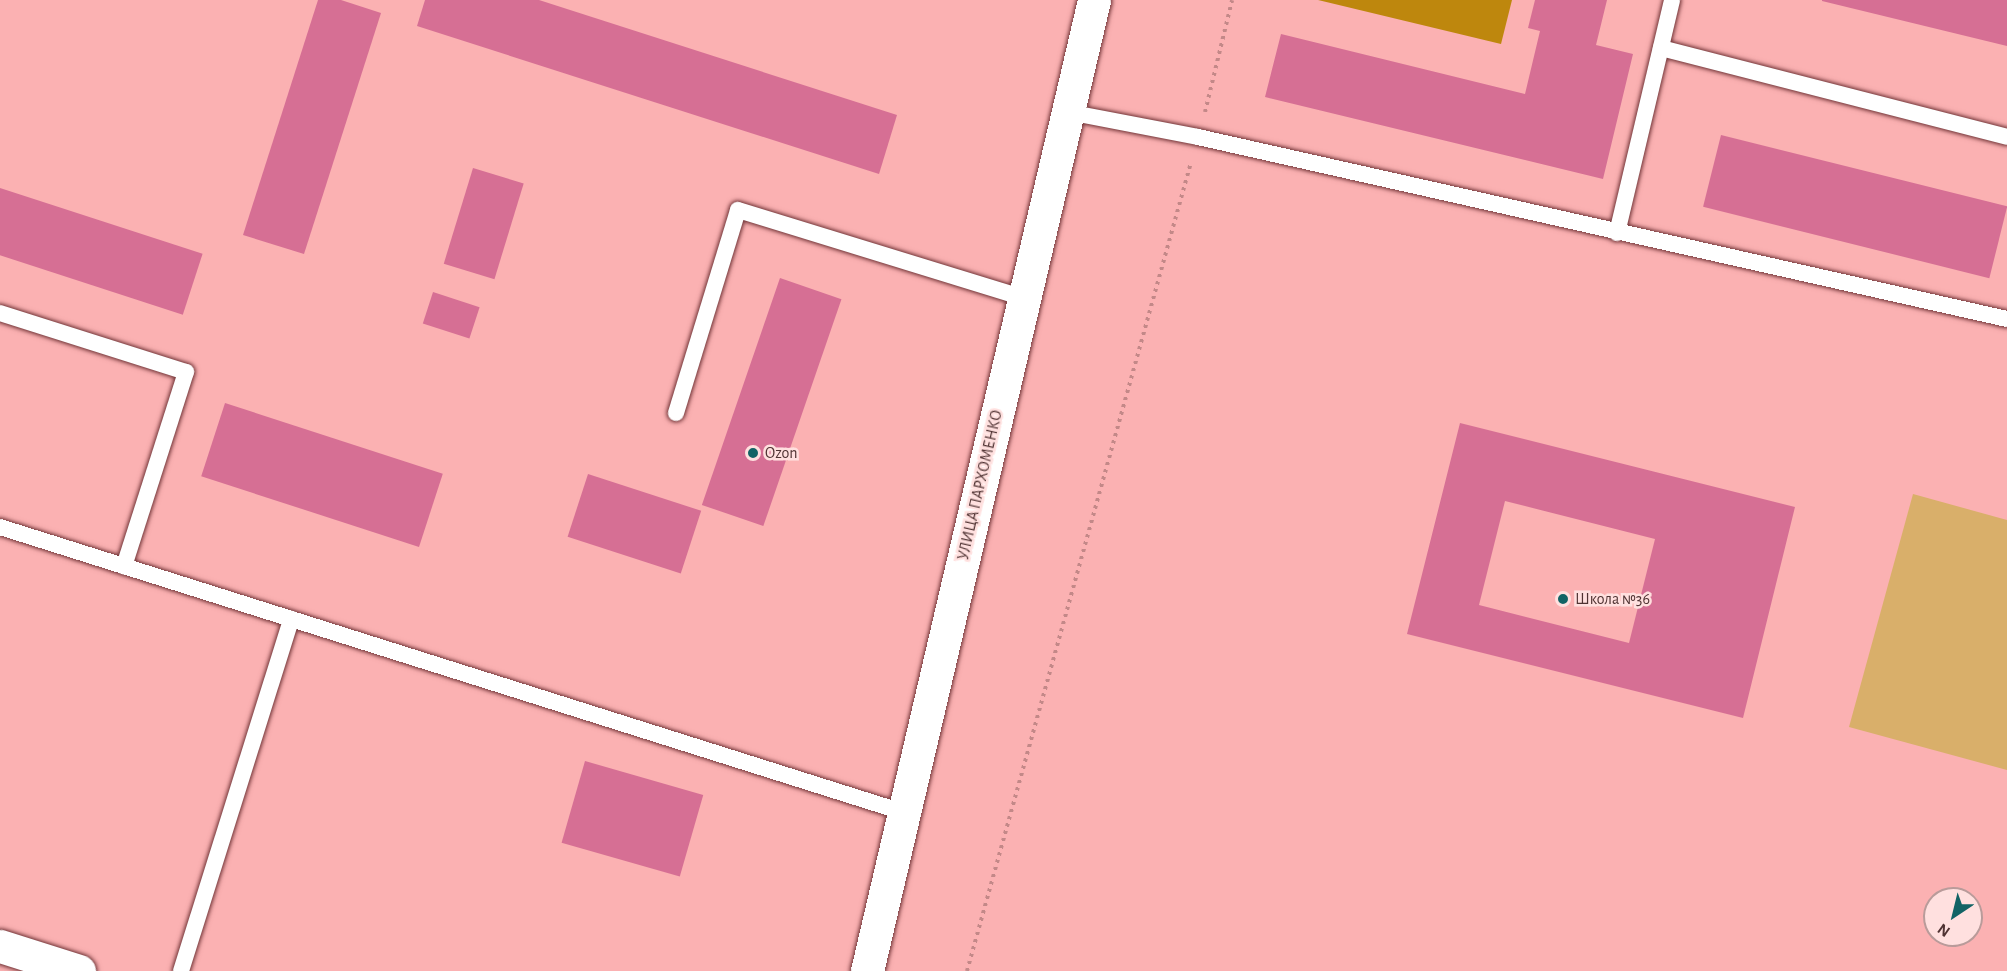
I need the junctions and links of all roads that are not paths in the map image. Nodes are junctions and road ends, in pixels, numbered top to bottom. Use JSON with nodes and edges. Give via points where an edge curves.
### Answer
{"nodes":[{"id":1,"x":1094,"y":0,"type":"edge"},
{"id":2,"x":1672,"y":0,"type":"edge"},
{"id":3,"x":1661,"y":48,"type":"junction"},
{"id":4,"x":1068,"y":112,"type":"junction"},
{"id":5,"x":2007,"y":137,"type":"edge"},
{"id":6,"x":1617,"y":233,"type":"junction"},
{"id":7,"x":1024,"y":298,"type":"junction"},
{"id":8,"x":0,"y":313,"type":"edge"},
{"id":9,"x":2007,"y":320,"type":"edge"},
{"id":10,"x":676,"y":413,"type":"dead end"},
{"id":11,"x":0,"y":527,"type":"edge"},
{"id":12,"x":124,"y":566,"type":"junction"},
{"id":13,"x":291,"y":619,"type":"junction"},
{"id":14,"x":903,"y":812,"type":"junction"},
{"id":15,"x":0,"y":946,"type":"edge"},
{"id":16,"x":79,"y":971,"type":"edge"},
{"id":17,"x":181,"y":971,"type":"edge"},
{"id":18,"x":867,"y":971,"type":"edge"}],
"edges":[{"from":1,"to":4,"type":"street","name":"УЛИЦА ПАРХОМЕНКО"},
{"from":2,"to":3,"type":"lane"},
{"from":3,"to":5,"type":"lane"},
{"from":3,"to":6,"type":"lane"},
{"from":4,"to":6,"type":"lane","via":[[1198,137]]},
{"from":4,"to":7,"type":"street","name":"УЛИЦА ПАРХОМЕНКО"},
{"from":6,"to":9,"type":"lane"},
{"from":7,"to":10,"type":"lane","via":[[738,210]]},
{"from":7,"to":14,"type":"street","name":"УЛИЦА ПАРХОМЕНКО"},
{"from":8,"to":12,"type":"lane","via":[[186,372]]},
{"from":11,"to":12,"type":"lane"},
{"from":12,"to":13,"type":"lane"},
{"from":13,"to":14,"type":"lane"},
{"from":13,"to":17,"type":"lane"},
{"from":14,"to":18,"type":"street","name":"УЛИЦА ПАРХОМЕНКО"},
{"from":15,"to":16,"type":"street"}]}
